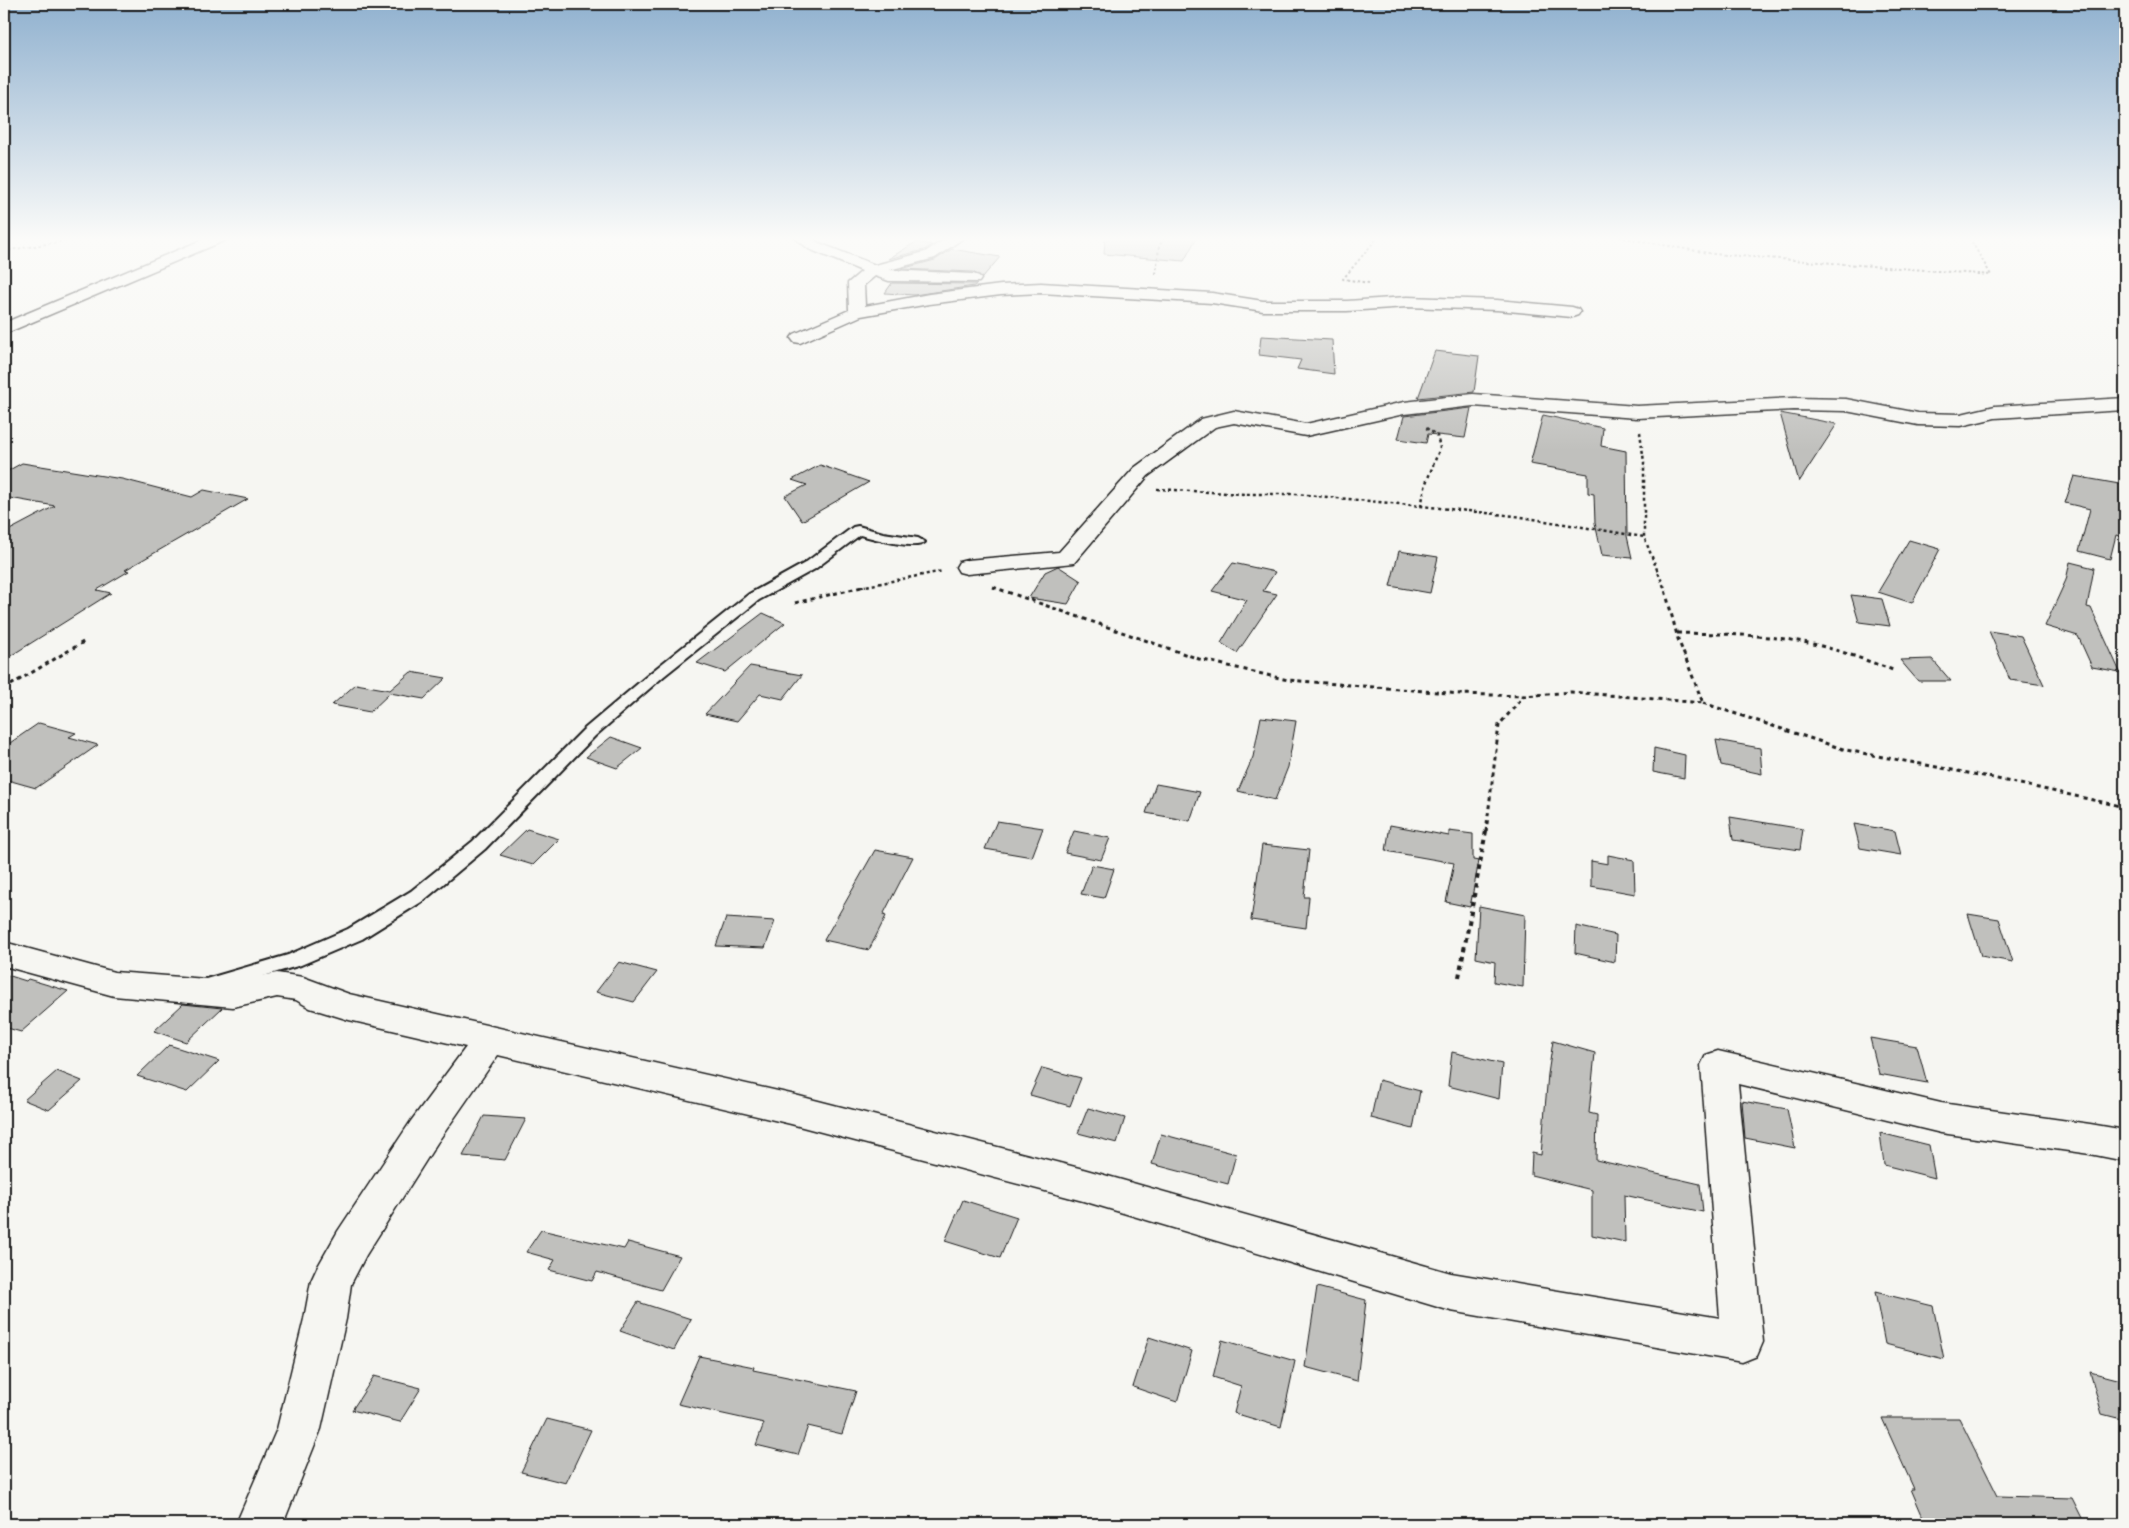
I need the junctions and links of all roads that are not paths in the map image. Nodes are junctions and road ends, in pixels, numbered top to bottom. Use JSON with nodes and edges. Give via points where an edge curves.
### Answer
{"nodes":[{"id":1,"x":51,"y":308,"type":"edge"},
{"id":2,"x":857,"y":308,"type":"edge"},
{"id":3,"x":877,"y":308,"type":"edge"},
{"id":4,"x":1532,"y":308,"type":"edge"},
{"id":5,"x":857,"y":312,"type":"junction"},
{"id":6,"x":1572,"y":312,"type":"dead end"},
{"id":7,"x":4,"y":328,"type":"edge"},
{"id":8,"x":800,"y":338,"type":"dead end"},
{"id":9,"x":2125,"y":404,"type":"edge"},
{"id":10,"x":918,"y":542,"type":"dead end"},
{"id":11,"x":967,"y":567,"type":"road end"},
{"id":12,"x":4,"y":954,"type":"edge"},
{"id":13,"x":192,"y":990,"type":"junction"},
{"id":14,"x":490,"y":1040,"type":"junction"},
{"id":15,"x":2125,"y":1146,"type":"edge"},
{"id":16,"x":259,"y":1524,"type":"edge"}],
"edges":[{"from":1,"to":7,"type":"street"},
{"from":2,"to":5,"type":"street"},
{"from":3,"to":5,"type":"street"},
{"from":4,"to":6,"type":"street"},
{"from":5,"to":8,"type":"street"},
{"from":9,"to":11,"type":"street","via":[[1995,412],[1961,420],[1918,419],[1846,405],[1794,404],[1637,412],[1474,400],[1404,408],[1306,430],[1234,417],[1208,423],[1141,472],[1066,558]]},
{"from":10,"to":13,"type":"lane","via":[[858,530],[810,566],[754,597],[652,679],[589,733],[479,845],[418,896],[355,934],[294,960]]},
{"from":12,"to":13,"type":"street","via":[[114,984]]},
{"from":13,"to":14,"type":"street","via":[[233,994],[286,986],[350,1007]]},
{"from":14,"to":15,"type":"street","via":[[810,1114],[1083,1186],[1451,1292],[1742,1342],[1718,1065],[1941,1118]]},
{"from":14,"to":16,"type":"street","via":[[424,1132],[331,1281],[299,1429]]}]}
